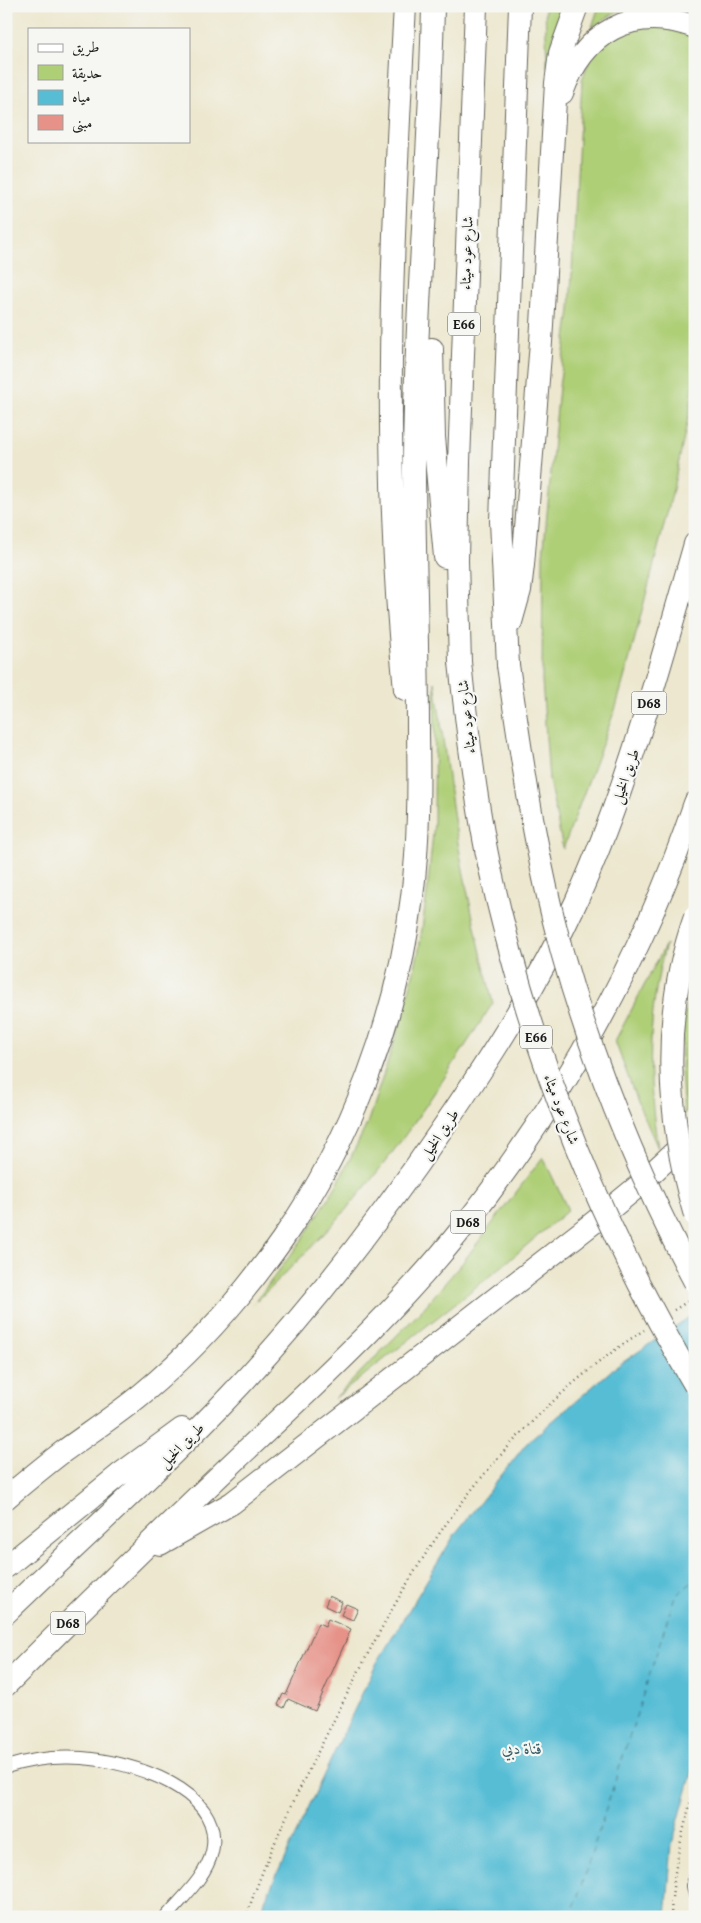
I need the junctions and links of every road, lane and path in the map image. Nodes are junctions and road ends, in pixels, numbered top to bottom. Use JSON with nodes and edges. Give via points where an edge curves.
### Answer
{"nodes":[{"id":1,"x":404,"y":6,"type":"edge"},
{"id":2,"x":433,"y":6,"type":"edge"},
{"id":3,"x":476,"y":6,"type":"edge"},
{"id":4,"x":520,"y":6,"type":"edge"},
{"id":5,"x":577,"y":6,"type":"edge"},
{"id":6,"x":695,"y":27,"type":"edge"},
{"id":7,"x":555,"y":112,"type":"junction"},
{"id":8,"x":428,"y":164,"type":"junction"},
{"id":9,"x":695,"y":544,"type":"edge"},
{"id":10,"x":506,"y":637,"type":"junction"},
{"id":11,"x":459,"y":652,"type":"junction"},
{"id":12,"x":418,"y":760,"type":"junction"},
{"id":13,"x":695,"y":803,"type":"edge"},
{"id":14,"x":695,"y":917,"type":"edge"},
{"id":15,"x":695,"y":1133,"type":"edge"},
{"id":16,"x":695,"y":1215,"type":"edge"},
{"id":17,"x":695,"y":1282,"type":"edge"},
{"id":18,"x":695,"y":1297,"type":"edge"},
{"id":19,"x":671,"y":1312,"type":"dead end"},
{"id":20,"x":647,"y":1328,"type":"dead end"},
{"id":21,"x":695,"y":1385,"type":"edge"},
{"id":22,"x":223,"y":1403,"type":"junction"},
{"id":23,"x":6,"y":1498,"type":"edge"},
{"id":24,"x":130,"y":1560,"type":"junction"},
{"id":25,"x":6,"y":1567,"type":"edge"},
{"id":26,"x":6,"y":1613,"type":"edge"},
{"id":27,"x":6,"y":1685,"type":"edge"},
{"id":28,"x":6,"y":1767,"type":"edge"},
{"id":29,"x":695,"y":1786,"type":"edge"},
{"id":30,"x":695,"y":1874,"type":"edge"},
{"id":31,"x":695,"y":1895,"type":"edge"},
{"id":32,"x":166,"y":1917,"type":"edge"},
{"id":33,"x":246,"y":1917,"type":"edge"},
{"id":34,"x":670,"y":1917,"type":"edge"}],
"edges":[{"from":1,"to":12,"type":"highway","via":[[396,171],[390,460],[397,612],[410,726]]},
{"from":2,"to":8,"type":"highway"},
{"from":3,"to":11,"type":"highway","name":"شارع عود ميثاء","number":"E66","via":[[459,462]]},
{"from":4,"to":10,"type":"highway","via":[[501,521]]},
{"from":5,"to":7,"type":"highway","via":[[560,53]]},
{"from":6,"to":7,"type":"highway","via":[[667,19],[651,19],[619,26],[603,34],[578,59]]},
{"from":7,"to":10,"type":"highway","via":[[523,565],[520,590]]},
{"from":8,"to":11,"type":"highway","via":[[434,203],[434,428],[442,526]]},
{"from":8,"to":12,"type":"highway","via":[[416,363],[414,462]]},
{"from":9,"to":22,"type":"highway","name":"طريق الخيل","number":"D68","via":[[622,789],[576,902],[535,984],[487,1062],[379,1218],[294,1326]]},
{"from":10,"to":17,"type":"highway","bridge":true,"via":[[521,761],[562,951],[590,1044],[625,1136]]},
{"from":11,"to":21,"type":"highway","name":"شارع عود ميثاء","number":"E66","bridge":true,"via":[[471,764],[489,864],[513,962],[543,1060],[620,1248],[666,1338]]},
{"from":12,"to":23,"type":"highway","via":[[418,830],[413,894],[401,967],[381,1039],[355,1108],[322,1175],[262,1268],[214,1325],[120,1411]]},
{"from":13,"to":24,"type":"highway","number":"D68","via":[[643,932],[594,1033],[554,1100],[464,1227],[359,1343]]},
{"from":14,"to":16,"type":"highway","bridge":true,"via":[[681,968],[671,1053],[676,1139]]},
{"from":15,"to":24,"type":"highway","via":[[593,1223],[232,1503]]},
{"from":18,"to":19,"type":"path"},
{"from":20,"to":33,"type":"path","via":[[592,1368],[533,1422],[473,1489],[426,1553],[364,1660],[303,1780]]},
{"from":22,"to":25,"type":"highway","via":[[120,1475]]},
{"from":22,"to":26,"type":"highway","name":"طريق الخيل","number":"D68"},
{"from":24,"to":27,"type":"highway","number":"D68"},
{"from":28,"to":32,"type":"street","via":[[49,1758],[101,1760],[158,1778],[193,1797],[208,1816],[212,1852],[202,1873]]},
{"from":29,"to":34,"type":"path","via":[[680,1842]]},
{"from":30,"to":31,"type":"street"}]}
